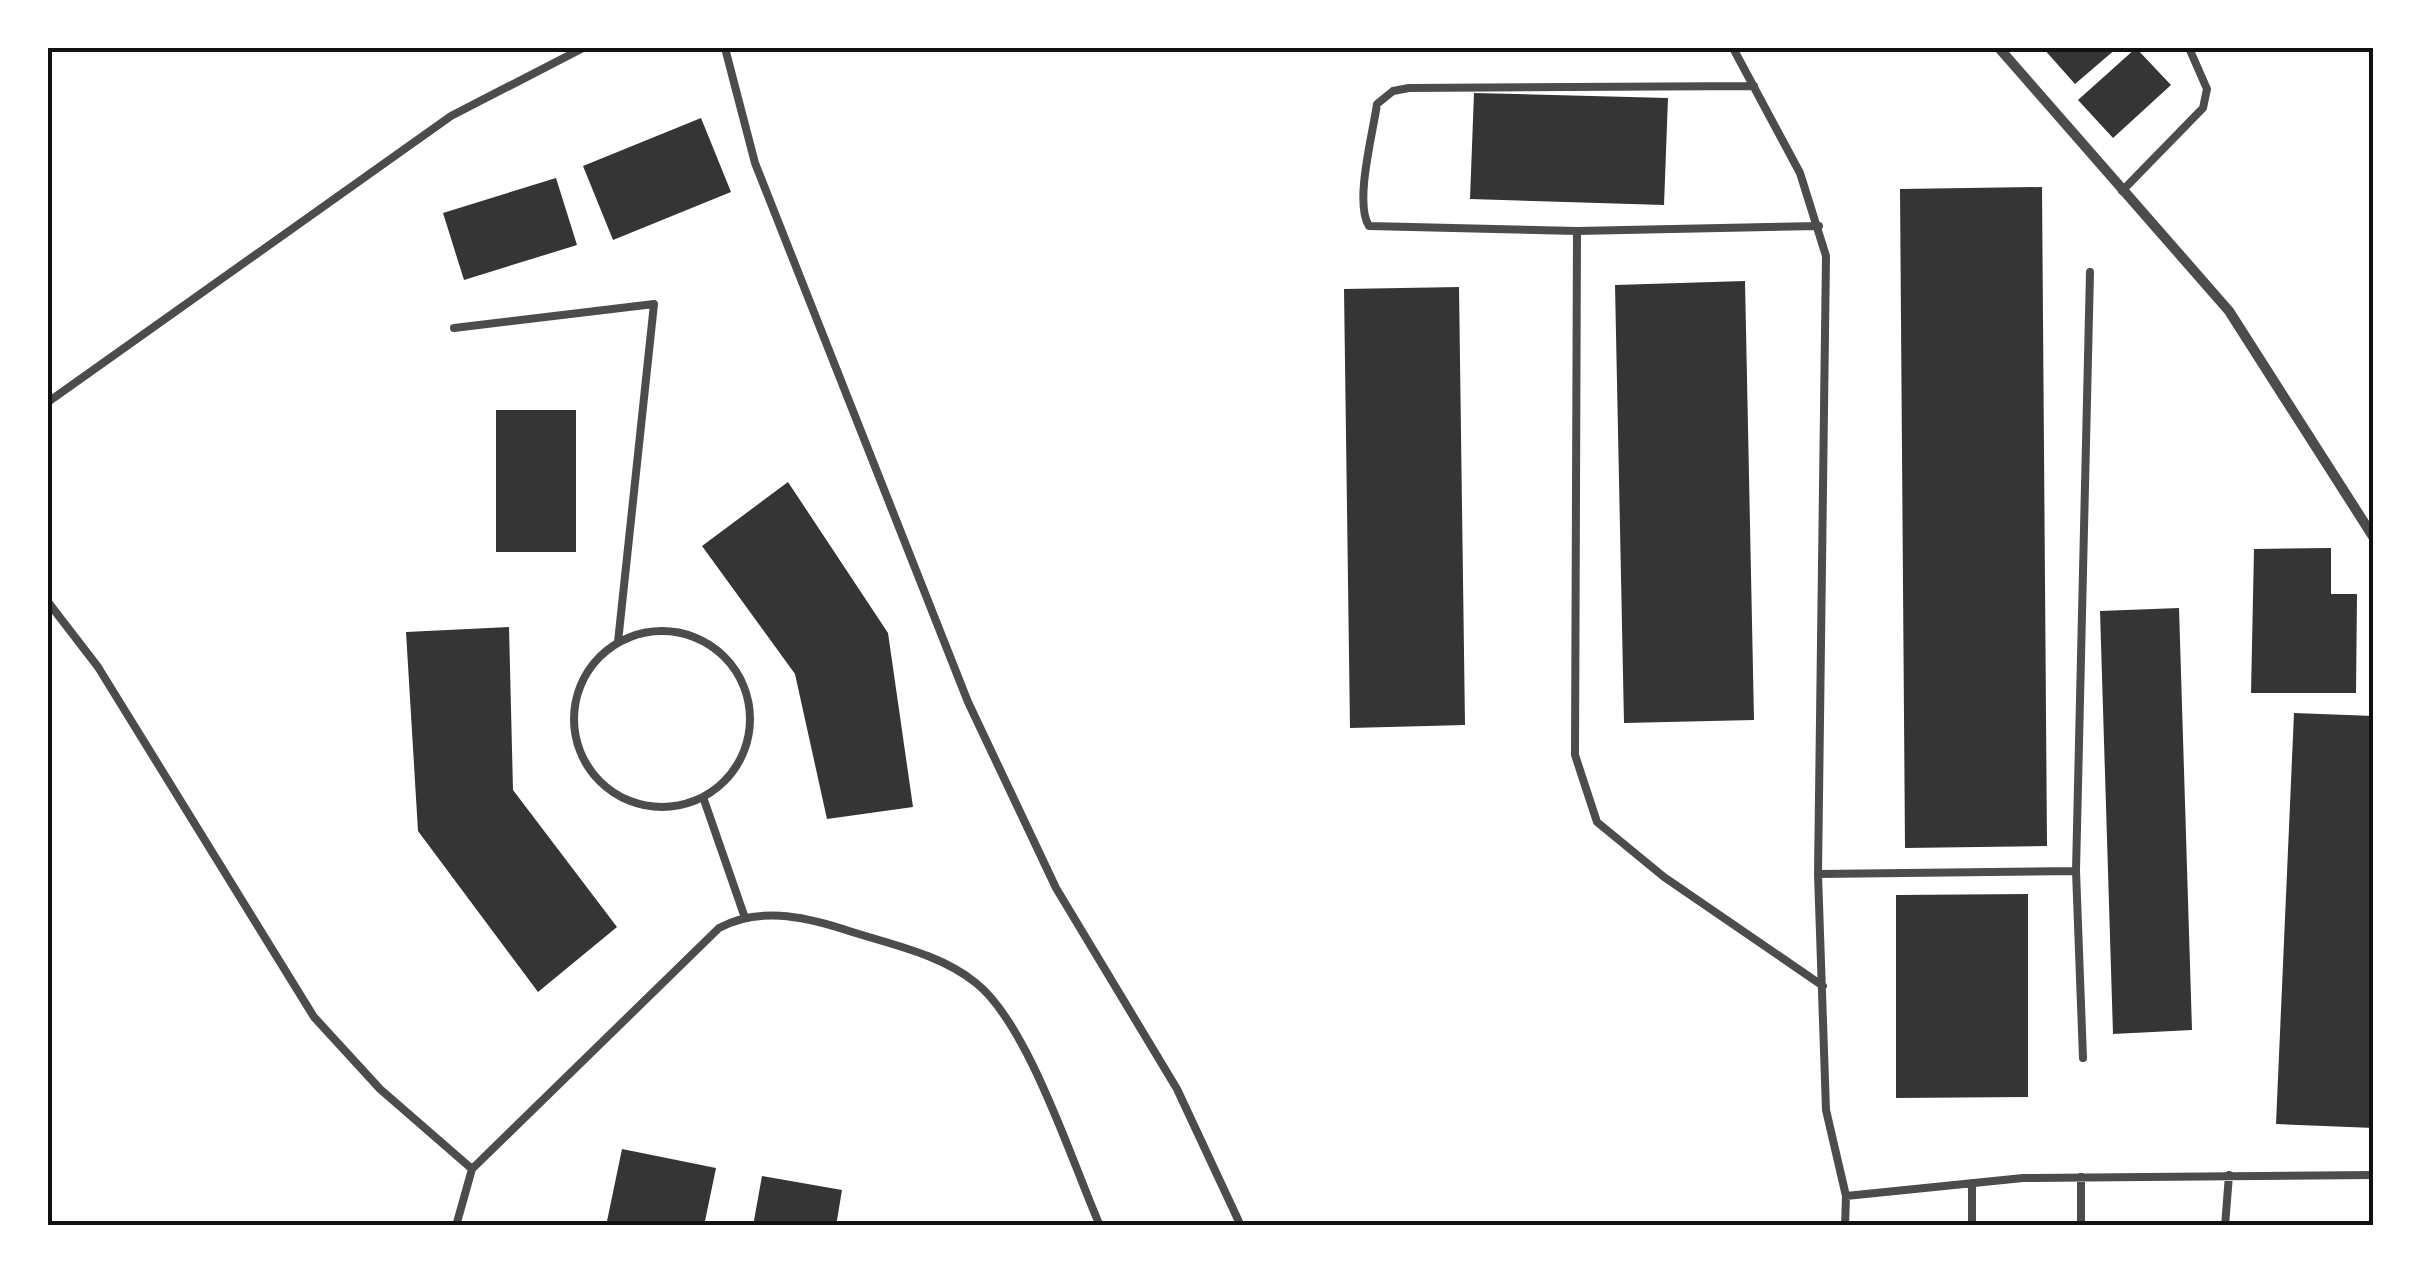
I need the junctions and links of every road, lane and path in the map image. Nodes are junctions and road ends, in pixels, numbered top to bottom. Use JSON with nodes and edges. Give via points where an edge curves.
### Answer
{"nodes":[{"id":1,"x":584,"y":48,"type":"edge"},
{"id":2,"x":725,"y":48,"type":"edge"},
{"id":3,"x":1733,"y":48,"type":"edge"},
{"id":4,"x":1999,"y":48,"type":"edge"},
{"id":5,"x":2189,"y":48,"type":"edge"},
{"id":6,"x":1754,"y":86,"type":"junction"},
{"id":7,"x":2122,"y":191,"type":"junction"},
{"id":8,"x":1819,"y":226,"type":"junction"},
{"id":9,"x":1576,"y":231,"type":"junction"},
{"id":10,"x":2090,"y":272,"type":"dead end"},
{"id":11,"x":454,"y":328,"type":"dead end"},
{"id":12,"x":48,"y":402,"type":"edge"},
{"id":13,"x":2374,"y":538,"type":"edge"},
{"id":14,"x":48,"y":602,"type":"edge"},
{"id":15,"x":618,"y":642,"type":"junction"},
{"id":16,"x":703,"y":797,"type":"junction"},
{"id":17,"x":2076,"y":871,"type":"junction"},
{"id":18,"x":1818,"y":874,"type":"junction"},
{"id":19,"x":744,"y":915,"type":"junction"},
{"id":20,"x":1823,"y":986,"type":"junction"},
{"id":21,"x":2083,"y":1058,"type":"dead end"},
{"id":22,"x":472,"y":1169,"type":"junction"},
{"id":23,"x":2229,"y":1175,"type":"junction"},
{"id":24,"x":2374,"y":1175,"type":"edge"},
{"id":25,"x":2081,"y":1177,"type":"junction"},
{"id":26,"x":1972,"y":1183,"type":"junction"},
{"id":27,"x":1846,"y":1196,"type":"junction"},
{"id":28,"x":1509,"y":1225,"type":"edge"},
{"id":29,"x":456,"y":1226,"type":"edge"},
{"id":30,"x":1100,"y":1226,"type":"edge"},
{"id":31,"x":1241,"y":1226,"type":"edge"},
{"id":32,"x":1528,"y":1226,"type":"edge"},
{"id":33,"x":1845,"y":1226,"type":"edge"},
{"id":34,"x":1972,"y":1226,"type":"edge"},
{"id":35,"x":2081,"y":1226,"type":"edge"},
{"id":36,"x":2225,"y":1226,"type":"edge"}],
"edges":[{"from":1,"to":12,"type":"lane","via":[[452,116]]},
{"from":2,"to":31,"type":"lane","via":[[755,164],[968,702],[1056,888],[1177,1089]]},
{"from":3,"to":6,"type":"lane"},
{"from":4,"to":7,"type":"street"},
{"from":5,"to":7,"type":"lane","via":[[2207,90],[2203,108]]},
{"from":6,"to":8,"type":"lane","via":[[1800,173]]},
{"from":6,"to":9,"type":"lane","via":[[1409,88],[1377,104],[1364,194],[1369,226]]},
{"from":7,"to":13,"type":"street","via":[[2229,311]]},
{"from":8,"to":9,"type":"lane"},
{"from":8,"to":18,"type":"lane","via":[[1826,275]]},
{"from":9,"to":20,"type":"lane","via":[[1575,755],[1598,822],[1664,877]]},
{"from":10,"to":17,"type":"lane"},
{"from":11,"to":15,"type":"lane","via":[[654,304]]},
{"from":14,"to":22,"type":"lane","via":[[98,667],[314,1018],[380,1089]]},
{"from":15,"to":16,"type":"lane","via":[[594,661],[578,687],[577,748],[592,774],[643,806],[674,807]]},
{"from":15,"to":16,"type":"lane","via":[[645,631],[675,630],[724,655],[740,677],[749,703],[741,758]]},
{"from":16,"to":19,"type":"lane"},
{"from":17,"to":18,"type":"lane"},
{"from":17,"to":21,"type":"lane"},
{"from":18,"to":20,"type":"lane"},
{"from":19,"to":22,"type":"lane","via":[[719,928]]},
{"from":19,"to":30,"type":"lane","via":[[810,919],[937,959],[974,982],[998,1003],[1019,1040]]},
{"from":20,"to":27,"type":"lane","via":[[1826,1110]]},
{"from":22,"to":29,"type":"lane"},
{"from":23,"to":24,"type":"lane"},
{"from":23,"to":25,"type":"lane"},
{"from":23,"to":36,"type":"lane"},
{"from":25,"to":26,"type":"lane"},
{"from":25,"to":35,"type":"lane"},
{"from":26,"to":27,"type":"lane"},
{"from":26,"to":34,"type":"lane"},
{"from":27,"to":33,"type":"lane"},
{"from":28,"to":32,"type":"lane"}]}
